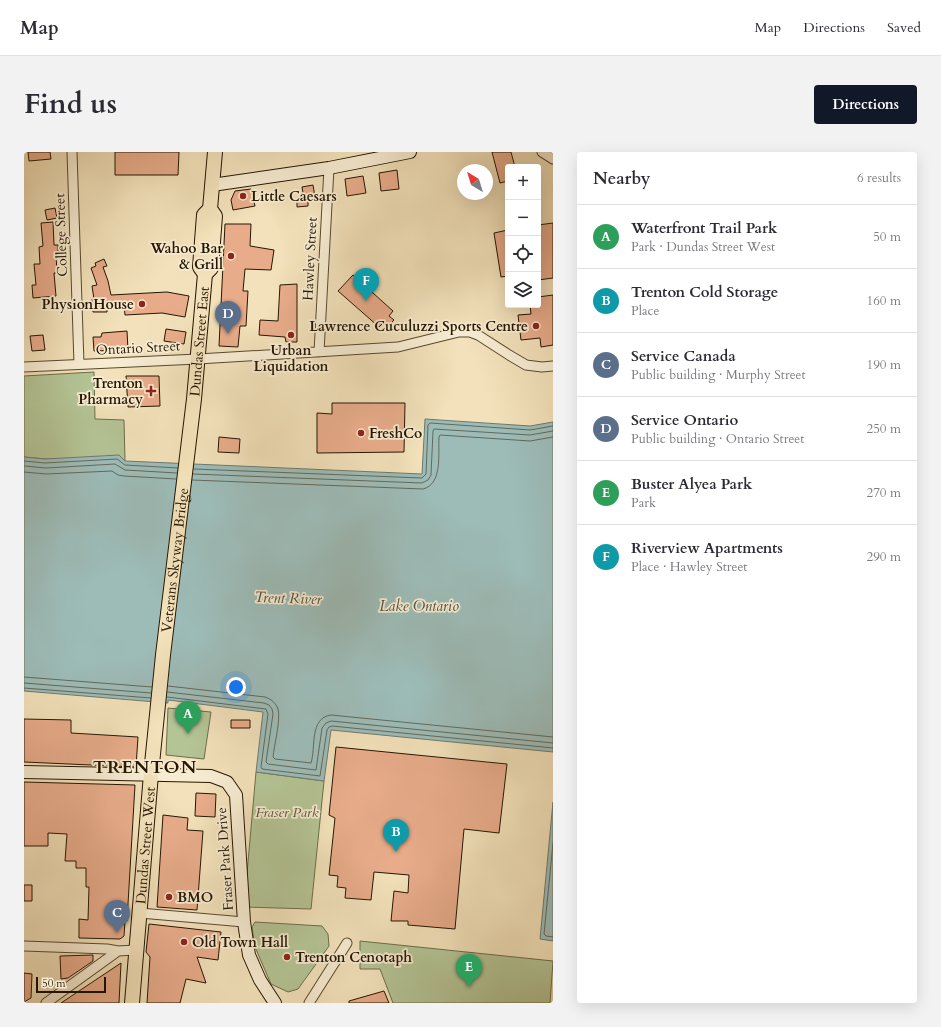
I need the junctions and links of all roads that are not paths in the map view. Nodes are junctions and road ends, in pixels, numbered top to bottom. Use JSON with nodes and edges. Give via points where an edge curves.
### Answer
{"nodes":[{"id":1,"x":72,"y":152,"type":"edge"},
{"id":2,"x":215,"y":152,"type":"edge"},
{"id":3,"x":410,"y":152,"type":"edge"},
{"id":4,"x":542,"y":152,"type":"edge"},
{"id":5,"x":553,"y":159,"type":"edge"},
{"id":6,"x":329,"y":168,"type":"junction"},
{"id":7,"x":212,"y":185,"type":"junction"},
{"id":8,"x":319,"y":352,"type":"junction"},
{"id":9,"x":198,"y":359,"type":"junction"},
{"id":10,"x":78,"y":364,"type":"junction"},
{"id":11,"x":553,"y":366,"type":"edge"},
{"id":12,"x":24,"y":367,"type":"edge"},
{"id":13,"x":193,"y":408,"type":"joint"},
{"id":14,"x":157,"y":712,"type":"joint"},
{"id":15,"x":24,"y":772,"type":"edge"},
{"id":16,"x":151,"y":774,"type":"junction"},
{"id":17,"x":140,"y":913,"type":"junction"},
{"id":18,"x":244,"y":922,"type":"junction"},
{"id":19,"x":347,"y":943,"type":"dead end"},
{"id":20,"x":24,"y":946,"type":"edge"},
{"id":21,"x":135,"y":950,"type":"junction"},
{"id":22,"x":118,"y":951,"type":"junction"},
{"id":23,"x":272,"y":999,"type":"edge"},
{"id":24,"x":46,"y":1003,"type":"edge"},
{"id":25,"x":132,"y":1003,"type":"edge"},
{"id":26,"x":281,"y":1003,"type":"edge"},
{"id":27,"x":309,"y":1003,"type":"edge"}],
"edges":[{"from":1,"to":10,"type":"street","name":"College Street"},
{"from":2,"to":7,"type":"main road","name":"Dundas Street East"},
{"from":3,"to":6,"type":"street"},
{"from":4,"to":5,"type":"street"},
{"from":6,"to":7,"type":"street"},
{"from":6,"to":8,"type":"street","name":"Hawley Street"},
{"from":7,"to":9,"type":"main road","name":"Dundas Street East","via":[[210,209],[215,216],[211,268],[205,274]]},
{"from":8,"to":9,"type":"street","name":"Ontario Street"},
{"from":8,"to":11,"type":"street","name":"Ontario Street","via":[[398,346],[459,332],[470,332],[478,334],[526,365]]},
{"from":9,"to":10,"type":"street","name":"Ontario Street"},
{"from":9,"to":13,"type":"main road","name":"Dundas Street East"},
{"from":10,"to":12,"type":"street","name":"Ontario Street"},
{"from":13,"to":14,"type":"main road","name":"Veterans Skyway Bridge"},
{"from":14,"to":16,"type":"main road","name":"Dundas Street West"},
{"from":15,"to":16,"type":"street","name":"Fraser Park Drive"},
{"from":16,"to":17,"type":"main road","name":"Dundas Street West"},
{"from":16,"to":18,"type":"street","name":"Fraser Park Drive","via":[[211,776],[227,782],[236,796]]},
{"from":17,"to":18,"type":"street"},
{"from":17,"to":21,"type":"main road","name":"Dundas Street West"},
{"from":18,"to":23,"type":"street","name":"Fraser Park Drive","via":[[249,955]]},
{"from":19,"to":27,"type":"street"},
{"from":20,"to":22,"type":"street"},
{"from":21,"to":22,"type":"street"},
{"from":21,"to":25,"type":"main road","name":"Dundas Street West"},
{"from":22,"to":24,"type":"street"},
{"from":23,"to":26,"type":"street","name":"Fraser Park Drive"}]}
